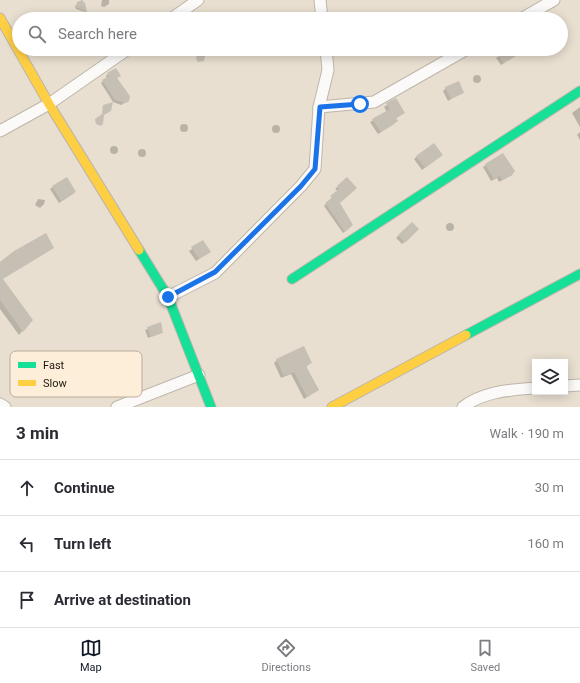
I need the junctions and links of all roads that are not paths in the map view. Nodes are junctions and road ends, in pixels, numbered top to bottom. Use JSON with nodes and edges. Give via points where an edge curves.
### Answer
{"nodes":[{"id":1,"x":198,"y":0,"type":"edge"},
{"id":2,"x":320,"y":0,"type":"edge"},
{"id":3,"x":554,"y":0,"type":"edge"},
{"id":4,"x":181,"y":12,"type":"edge"},
{"id":5,"x":321,"y":12,"type":"edge"},
{"id":6,"x":533,"y":12,"type":"edge"},
{"id":7,"x":0,"y":18,"type":"edge"},
{"id":8,"x":12,"y":39,"type":"edge"},
{"id":9,"x":22,"y":56,"type":"edge"},
{"id":10,"x":118,"y":56,"type":"edge"},
{"id":11,"x":327,"y":56,"type":"edge"},
{"id":12,"x":455,"y":56,"type":"edge"},
{"id":13,"x":580,"y":91,"type":"edge"},
{"id":14,"x":50,"y":104,"type":"junction"},
{"id":15,"x":320,"y":107,"type":"junction"},
{"id":16,"x":0,"y":131,"type":"edge"},
{"id":17,"x":580,"y":274,"type":"edge"},
{"id":18,"x":292,"y":279,"type":"dead end"},
{"id":19,"x":168,"y":297,"type":"junction"},
{"id":20,"x":198,"y":375,"type":"junction"},
{"id":21,"x":580,"y":385,"type":"edge"},
{"id":22,"x":568,"y":386,"type":"edge"},
{"id":23,"x":532,"y":388,"type":"edge"},
{"id":24,"x":0,"y":404,"type":"edge"},
{"id":25,"x":5,"y":407,"type":"edge"},
{"id":26,"x":117,"y":407,"type":"edge"},
{"id":27,"x":211,"y":407,"type":"edge"},
{"id":28,"x":332,"y":407,"type":"edge"},
{"id":29,"x":463,"y":407,"type":"edge"}],
"edges":[{"from":1,"to":4,"type":"street"},
{"from":2,"to":5,"type":"street"},
{"from":3,"to":6,"type":"street"},
{"from":7,"to":8,"type":"street"},
{"from":9,"to":14,"type":"street"},
{"from":10,"to":14,"type":"street"},
{"from":11,"to":15,"type":"street","via":[[328,70]]},
{"from":12,"to":15,"type":"street","via":[[374,102]]},
{"from":13,"to":18,"type":"street"},
{"from":14,"to":16,"type":"street"},
{"from":14,"to":19,"type":"street"},
{"from":15,"to":19,"type":"street","via":[[315,169],[215,272]]},
{"from":17,"to":28,"type":"street"},
{"from":19,"to":20,"type":"street"},
{"from":20,"to":26,"type":"street"},
{"from":20,"to":27,"type":"street"},
{"from":21,"to":22,"type":"street"},
{"from":23,"to":29,"type":"street","via":[[492,393],[472,400]]},
{"from":24,"to":25,"type":"street"}]}
